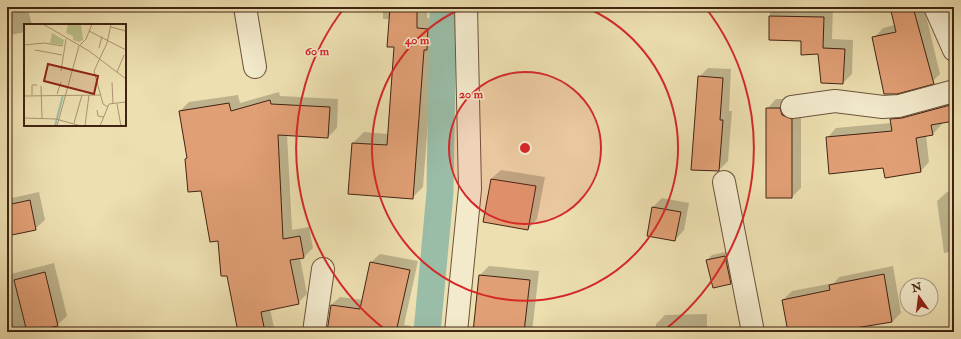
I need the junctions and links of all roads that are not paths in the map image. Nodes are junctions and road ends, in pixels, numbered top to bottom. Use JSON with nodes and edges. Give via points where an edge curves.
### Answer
{"nodes":[{"id":1,"x":245,"y":7,"type":"edge"},
{"id":2,"x":466,"y":7,"type":"edge"},
{"id":3,"x":935,"y":7,"type":"edge"},
{"id":4,"x":954,"y":50,"type":"edge"},
{"id":5,"x":256,"y":67,"type":"dead end"},
{"id":6,"x":954,"y":91,"type":"edge"},
{"id":7,"x":792,"y":107,"type":"dead end"},
{"id":8,"x":724,"y":182,"type":"dead end"},
{"id":9,"x":323,"y":269,"type":"dead end"},
{"id":10,"x":314,"y":332,"type":"edge"},
{"id":11,"x":456,"y":332,"type":"edge"},
{"id":12,"x":753,"y":332,"type":"edge"}],
"edges":[{"from":1,"to":5,"type":"street"},
{"from":2,"to":11,"type":"street","via":[[470,189]]},
{"from":3,"to":4,"type":"street"},
{"from":6,"to":7,"type":"street","via":[[899,106],[883,107],[836,101]]},
{"from":8,"to":12,"type":"street"},
{"from":9,"to":10,"type":"street"}]}
